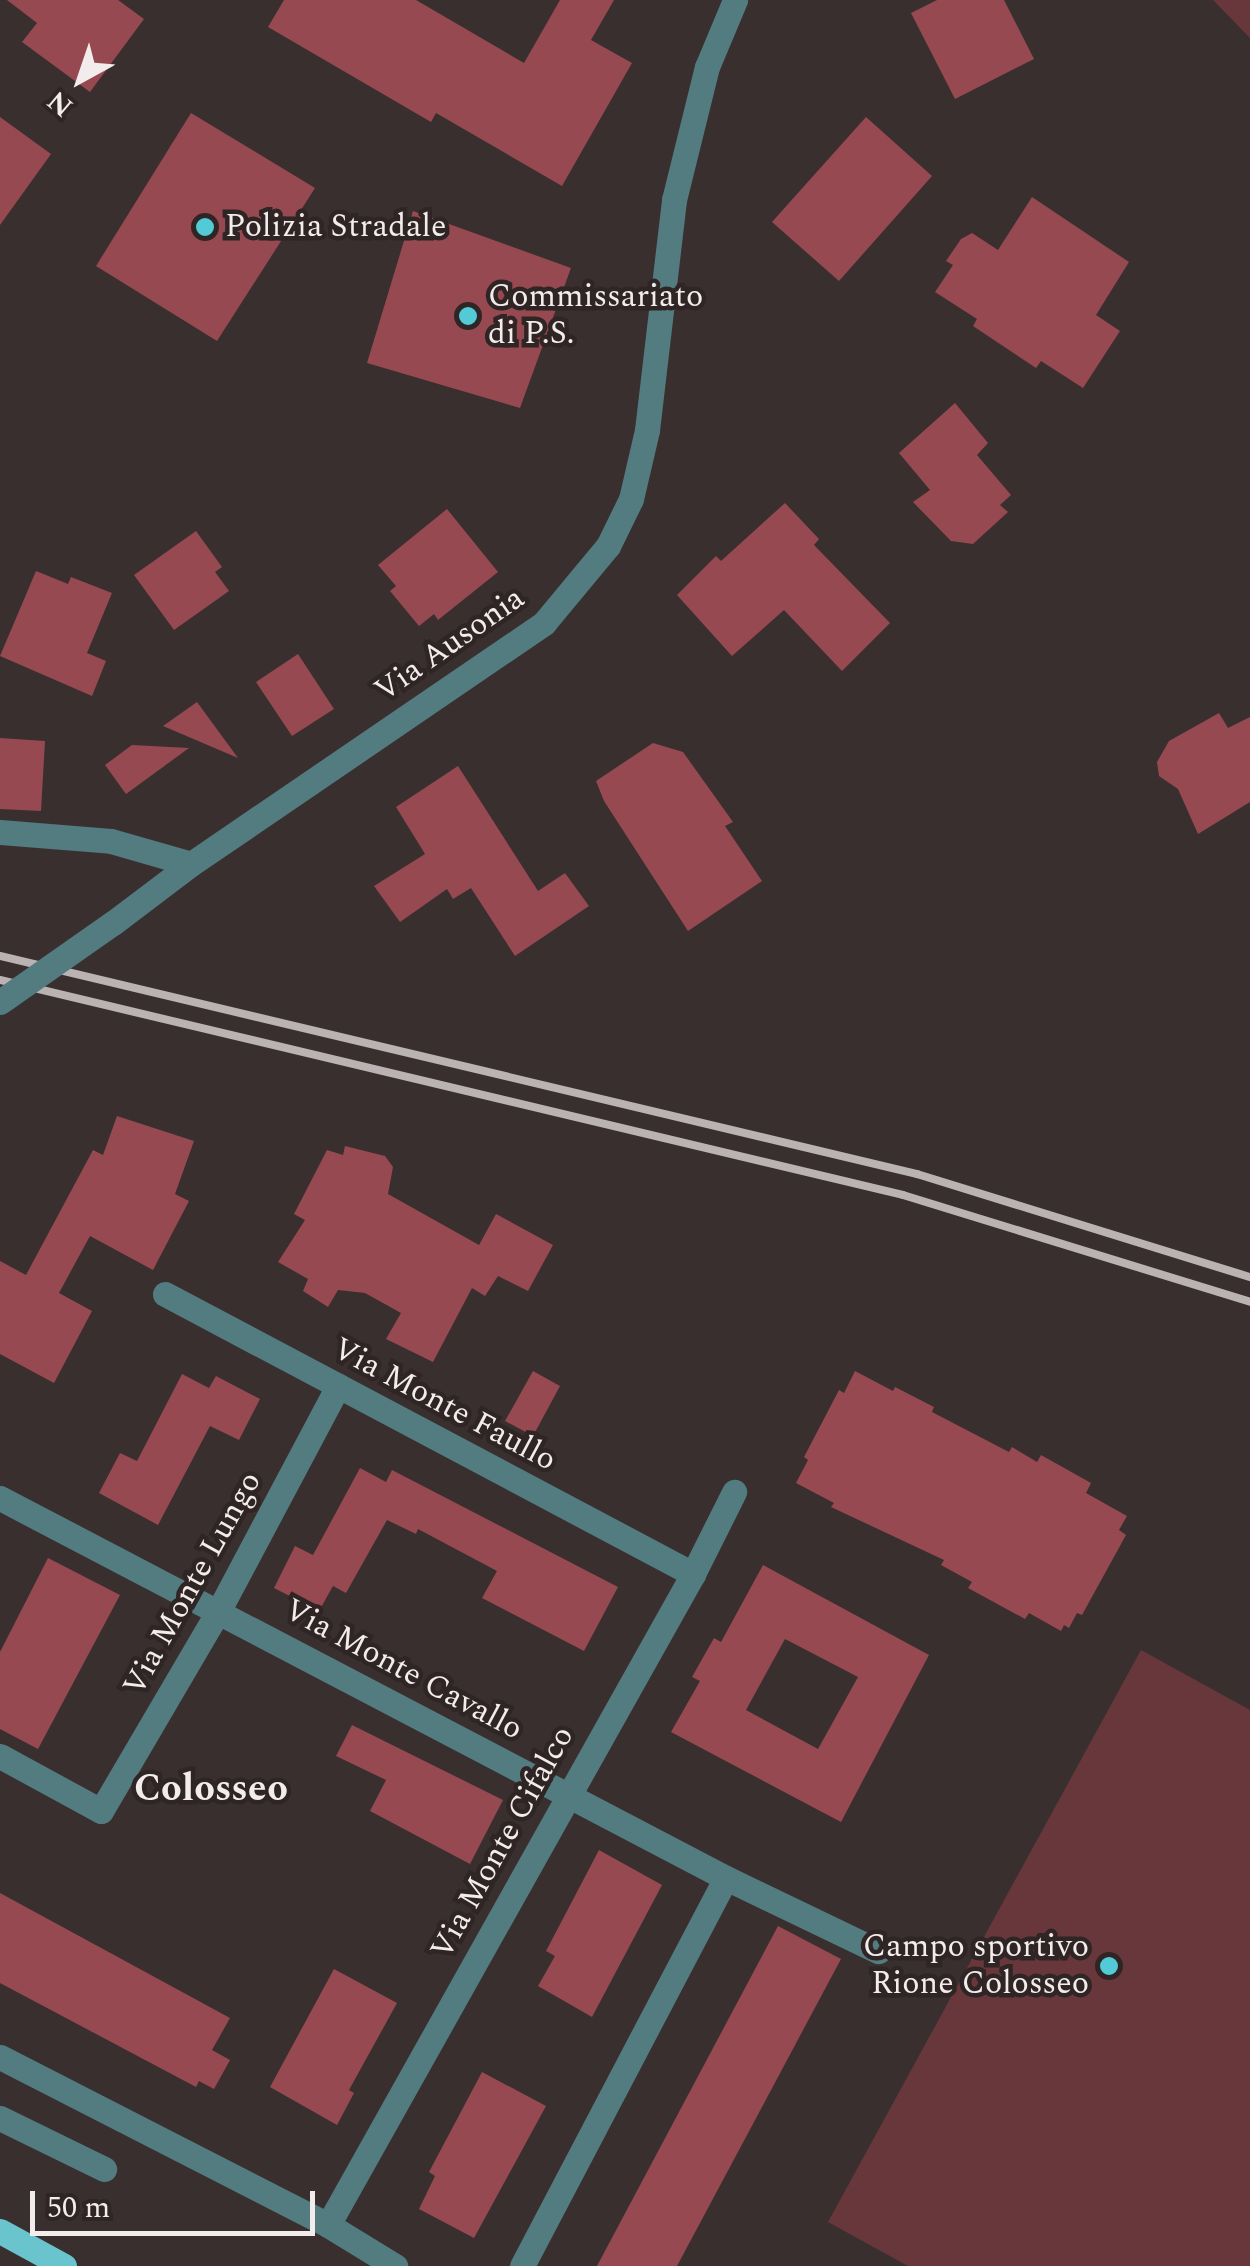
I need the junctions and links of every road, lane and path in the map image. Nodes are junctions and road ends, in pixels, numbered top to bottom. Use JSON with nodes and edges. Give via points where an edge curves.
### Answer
{"nodes":[{"id":1,"x":736,"y":0,"type":"edge"},
{"id":2,"x":0,"y":832,"type":"edge"},
{"id":3,"x":190,"y":864,"type":"junction"},
{"id":4,"x":0,"y":1002,"type":"edge"},
{"id":5,"x":165,"y":1294,"type":"dead end"},
{"id":6,"x":338,"y":1386,"type":"junction"},
{"id":7,"x":734,"y":1492,"type":"dead end"},
{"id":8,"x":0,"y":1498,"type":"edge"},
{"id":9,"x":693,"y":1574,"type":"junction"},
{"id":10,"x":219,"y":1610,"type":"junction"},
{"id":11,"x":0,"y":1756,"type":"edge"},
{"id":12,"x":567,"y":1793,"type":"junction"},
{"id":13,"x":726,"y":1878,"type":"junction"},
{"id":14,"x":878,"y":1951,"type":"dead end"},
{"id":15,"x":0,"y":2057,"type":"edge"},
{"id":16,"x":0,"y":2118,"type":"edge"},
{"id":17,"x":104,"y":2169,"type":"dead end"},
{"id":18,"x":328,"y":2226,"type":"junction"},
{"id":19,"x":0,"y":2231,"type":"edge"},
{"id":20,"x":64,"y":2266,"type":"edge"},
{"id":21,"x":394,"y":2266,"type":"edge"},
{"id":22,"x":522,"y":2266,"type":"edge"}],
"edges":[{"from":1,"to":3,"type":"street","name":"Via Ausonia","via":[[707,67],[674,200],[648,430],[631,499],[608,546],[544,623]]},
{"from":2,"to":3,"type":"street","via":[[111,841]]},
{"from":3,"to":4,"type":"street","name":"Via Ausonia","bridge":true},
{"from":5,"to":6,"type":"street","name":"Via Monte Faullo"},
{"from":6,"to":9,"type":"street","name":"Via Monte Faullo"},
{"from":6,"to":10,"type":"street","name":"Via Monte Lungo"},
{"from":7,"to":9,"type":"street","name":"Via Monte Cifalco"},
{"from":8,"to":10,"type":"street","name":"Via Monte Cavallo"},
{"from":9,"to":12,"type":"street","name":"Via Monte Cifalco"},
{"from":10,"to":11,"type":"street","name":"Via Monte Lungo","via":[[101,1811]]},
{"from":10,"to":12,"type":"street","name":"Via Monte Cavallo"},
{"from":12,"to":13,"type":"street","name":"Via Monte Cavallo"},
{"from":12,"to":18,"type":"street","name":"Via Monte Cifalco"},
{"from":13,"to":14,"type":"street","name":"Via Monte Cavallo"},
{"from":13,"to":22,"type":"street"},
{"from":15,"to":18,"type":"street"},
{"from":16,"to":17,"type":"street"},
{"from":18,"to":21,"type":"street"},
{"from":19,"to":20,"type":"main road"}]}
